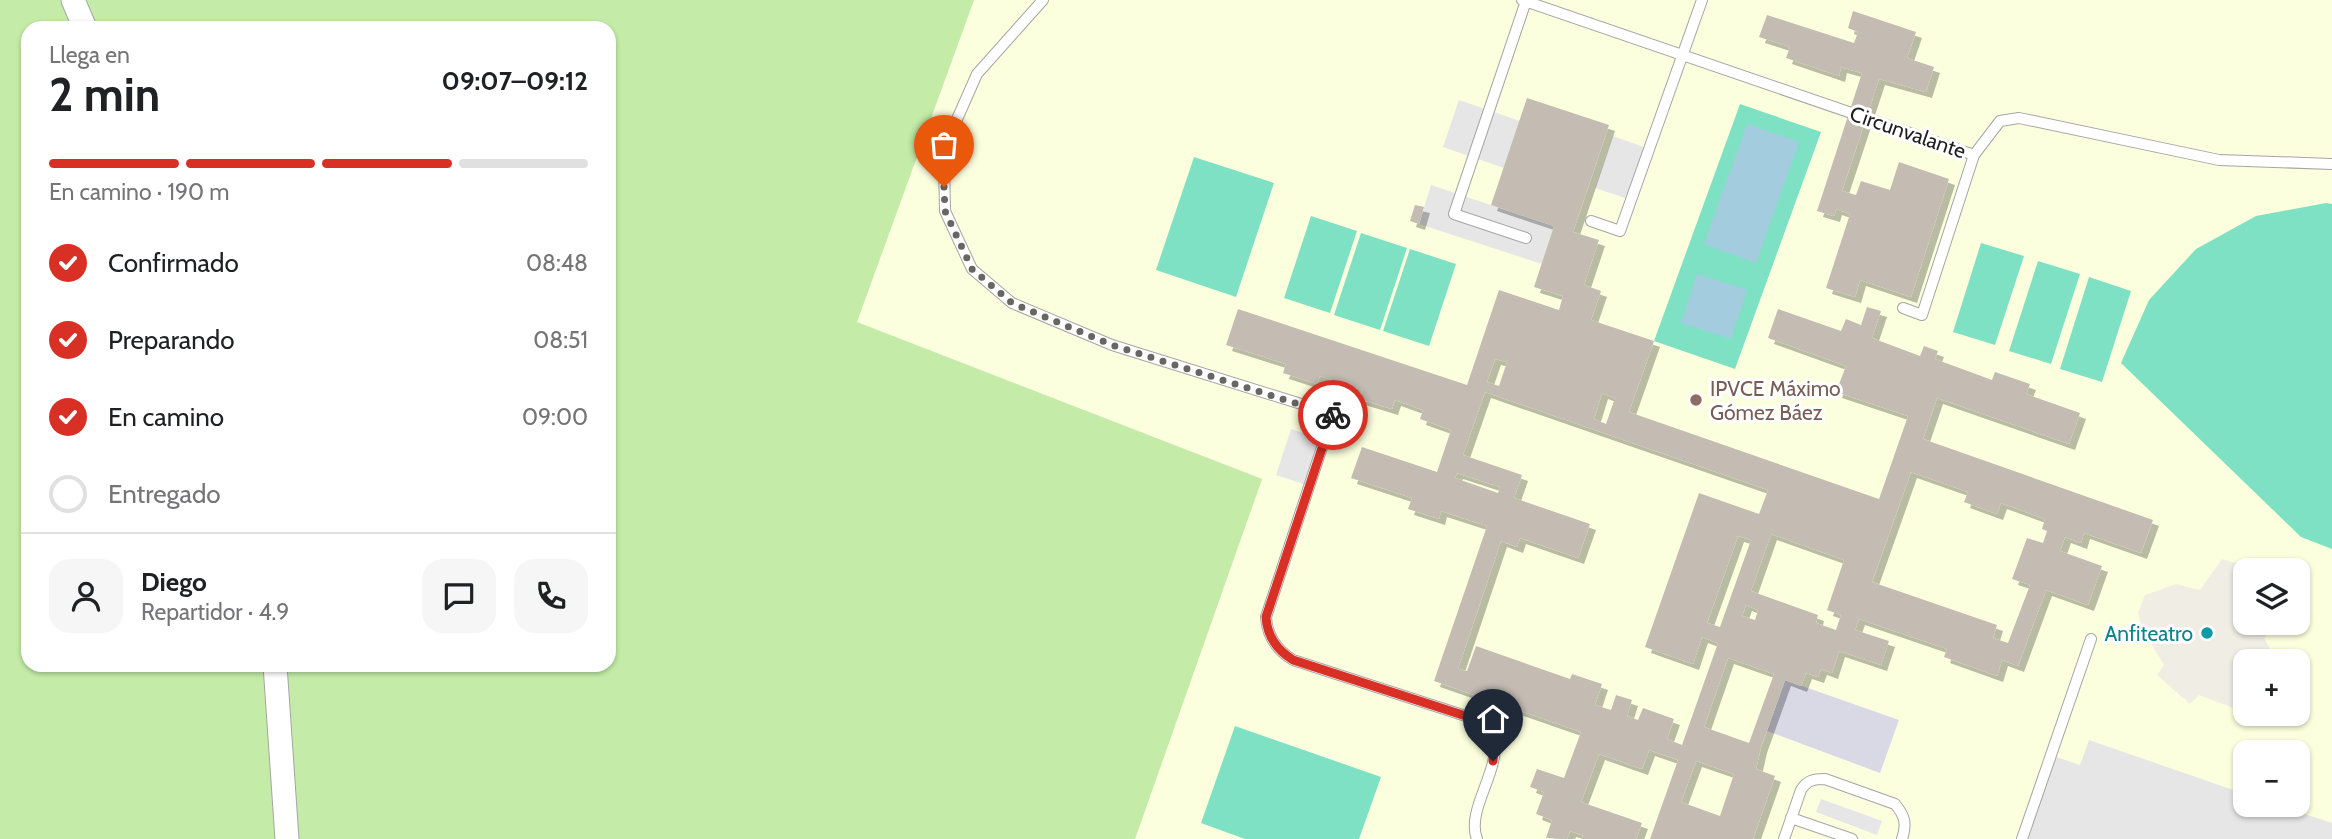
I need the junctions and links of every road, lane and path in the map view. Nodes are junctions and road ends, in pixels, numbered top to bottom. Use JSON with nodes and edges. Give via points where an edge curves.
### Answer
{"nodes":[{"id":1,"x":73,"y":0,"type":"edge"},
{"id":2,"x":1043,"y":0,"type":"edge"},
{"id":3,"x":1702,"y":0,"type":"edge"},
{"id":4,"x":1524,"y":1,"type":"edge"},
{"id":5,"x":82,"y":21,"type":"edge"},
{"id":6,"x":1682,"y":55,"type":"junction"},
{"id":7,"x":1974,"y":155,"type":"junction"},
{"id":8,"x":2332,"y":164,"type":"edge"},
{"id":9,"x":1591,"y":220,"type":"dead end"},
{"id":10,"x":1526,"y":238,"type":"dead end"},
{"id":11,"x":1903,"y":308,"type":"dead end"},
{"id":12,"x":2091,"y":639,"type":"dead end"},
{"id":13,"x":275,"y":672,"type":"edge"},
{"id":14,"x":1791,"y":818,"type":"junction"},
{"id":15,"x":287,"y":839,"type":"edge"},
{"id":16,"x":1477,"y":839,"type":"edge"},
{"id":17,"x":1784,"y":839,"type":"edge"},
{"id":18,"x":1852,"y":839,"type":"edge"},
{"id":19,"x":1902,"y":839,"type":"edge"},
{"id":20,"x":2022,"y":839,"type":"edge"}],
"edges":[{"from":1,"to":5,"type":"street"},
{"from":2,"to":16,"type":"lane","via":[[977,74],[944,163],[945,211],[972,269],[1012,303],[1112,345],[1333,414],[1266,617],[1266,629],[1281,652],[1293,660],[1475,719],[1488,728],[1495,744],[1475,817]]},
{"from":3,"to":6,"type":"lane"},
{"from":4,"to":6,"type":"lane","name":"Circunvalante"},
{"from":4,"to":10,"type":"lane","via":[[1454,214]]},
{"from":6,"to":7,"type":"lane","name":"Circunvalante"},
{"from":6,"to":9,"type":"lane","via":[[1620,231]]},
{"from":7,"to":8,"type":"lane","name":"Circunvalante","via":[[2000,121],[2019,118],[2219,160]]},
{"from":7,"to":11,"type":"lane","via":[[1922,315]]},
{"from":12,"to":20,"type":"lane"},
{"from":13,"to":15,"type":"street"},
{"from":14,"to":17,"type":"lane"},
{"from":14,"to":18,"type":"lane"},
{"from":14,"to":19,"type":"lane","via":[[1805,783],[1825,779],[1895,804],[1905,820]]}]}
